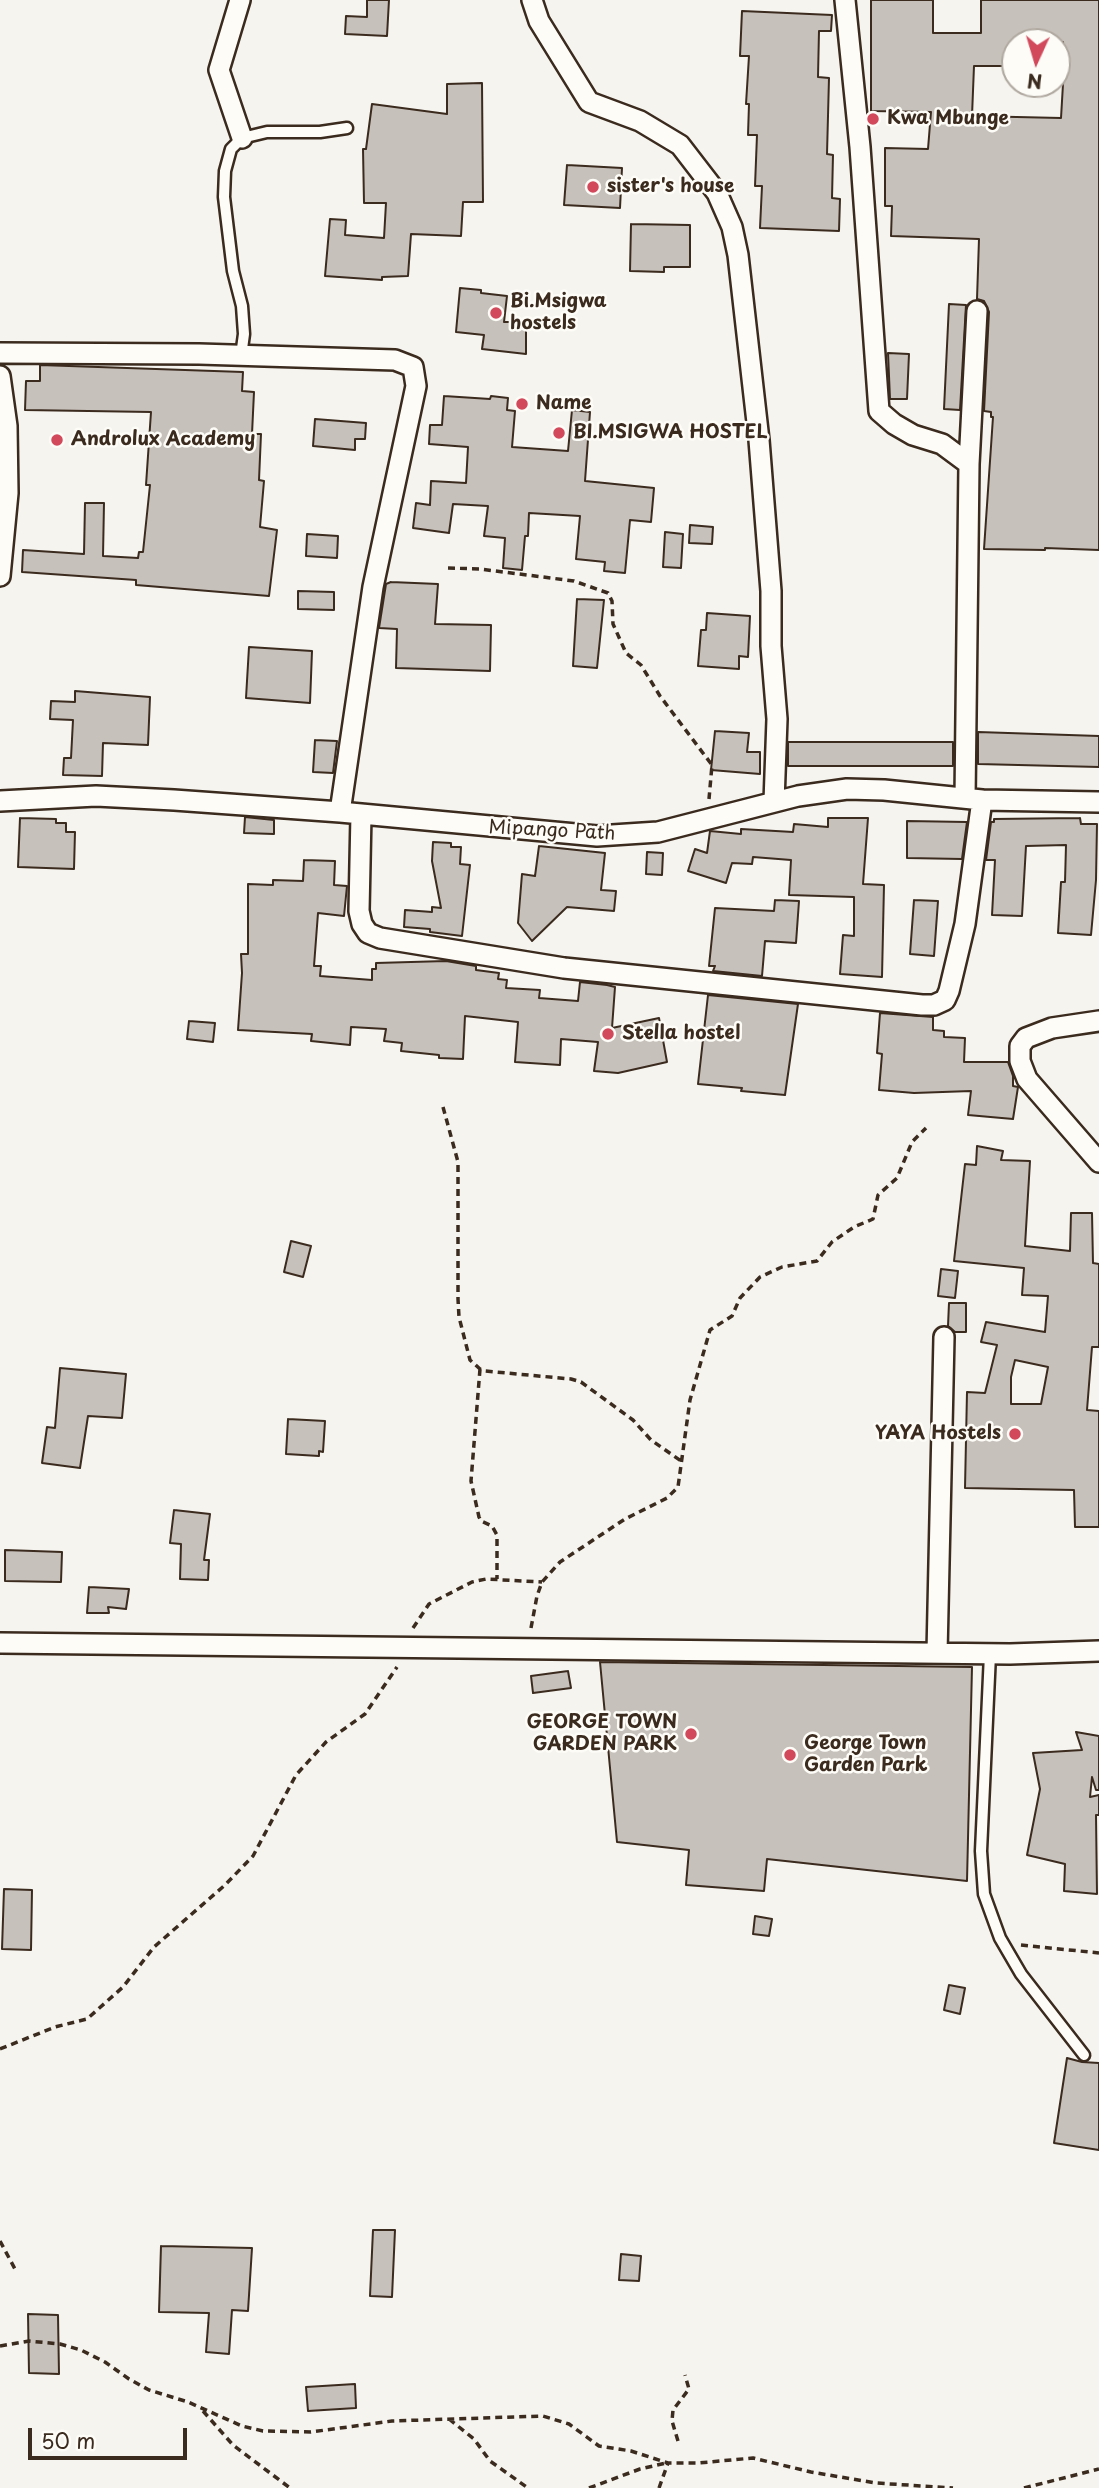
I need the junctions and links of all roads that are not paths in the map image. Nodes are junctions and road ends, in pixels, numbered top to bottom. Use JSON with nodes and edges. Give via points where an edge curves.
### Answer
{"nodes":[{"id":1,"x":240,"y":0,"type":"edge"},
{"id":2,"x":532,"y":0,"type":"edge"},
{"id":3,"x":845,"y":0,"type":"edge"},
{"id":4,"x":346,"y":128,"type":"dead end"},
{"id":5,"x":242,"y":138,"type":"junction"},
{"id":6,"x":977,"y":311,"type":"dead end"},
{"id":7,"x":0,"y":353,"type":"edge"},
{"id":8,"x":241,"y":356,"type":"junction"},
{"id":9,"x":0,"y":376,"type":"edge"},
{"id":10,"x":969,"y":464,"type":"junction"},
{"id":11,"x":0,"y":576,"type":"edge"},
{"id":12,"x":974,"y":799,"type":"junction"},
{"id":13,"x":0,"y":801,"type":"edge"},
{"id":14,"x":774,"y":802,"type":"junction"},
{"id":15,"x":1099,"y":802,"type":"edge"},
{"id":16,"x":340,"y":812,"type":"junction"},
{"id":17,"x":361,"y":814,"type":"junction"},
{"id":18,"x":1099,"y":1021,"type":"edge"},
{"id":19,"x":1099,"y":1162,"type":"edge"},
{"id":20,"x":944,"y":1337,"type":"dead end"},
{"id":21,"x":0,"y":1643,"type":"edge"},
{"id":22,"x":1099,"y":1651,"type":"edge"},
{"id":23,"x":937,"y":1653,"type":"junction"},
{"id":24,"x":990,"y":1654,"type":"junction"},
{"id":25,"x":1084,"y":2055,"type":"dead end"}],
"edges":[{"from":1,"to":5,"type":"street","via":[[219,70]]},
{"from":2,"to":14,"type":"street","via":[[539,20],[589,102],[640,121],[680,145],[717,192],[732,227],[758,427],[771,591],[777,719]]},
{"from":3,"to":10,"type":"street","via":[[879,411],[894,424],[942,444]]},
{"from":4,"to":5,"type":"lane","via":[[267,132]]},
{"from":5,"to":8,"type":"lane","via":[[231,149],[224,197],[242,306]]},
{"from":6,"to":10,"type":"street"},
{"from":7,"to":8,"type":"street"},
{"from":8,"to":16,"type":"street","via":[[395,360],[413,367],[416,375],[373,587]]},
{"from":9,"to":11,"type":"street","via":[[7,426],[8,493]]},
{"from":10,"to":12,"type":"street"},
{"from":12,"to":14,"type":"street","name":"Mipango Path","via":[[847,789]]},
{"from":12,"to":15,"type":"street","name":"Mipango Path"},
{"from":12,"to":17,"type":"street","via":[[965,925],[949,991],[945,1000],[922,1005],[564,968],[380,938],[368,933],[359,911]]},
{"from":13,"to":16,"type":"street","name":"Mipango Path","via":[[96,796]]},
{"from":14,"to":17,"type":"street","name":"Mipango Path","via":[[657,832],[597,836]]},
{"from":16,"to":17,"type":"street","name":"Mipango Path"},
{"from":18,"to":19,"type":"street","via":[[1052,1028],[1026,1038],[1020,1046],[1020,1061],[1027,1079]]},
{"from":20,"to":23,"type":"street"},
{"from":21,"to":23,"type":"street"},
{"from":22,"to":24,"type":"street"},
{"from":23,"to":24,"type":"street"},
{"from":24,"to":25,"type":"lane","via":[[981,1851],[984,1894],[1000,1938],[1021,1974]]}]}
